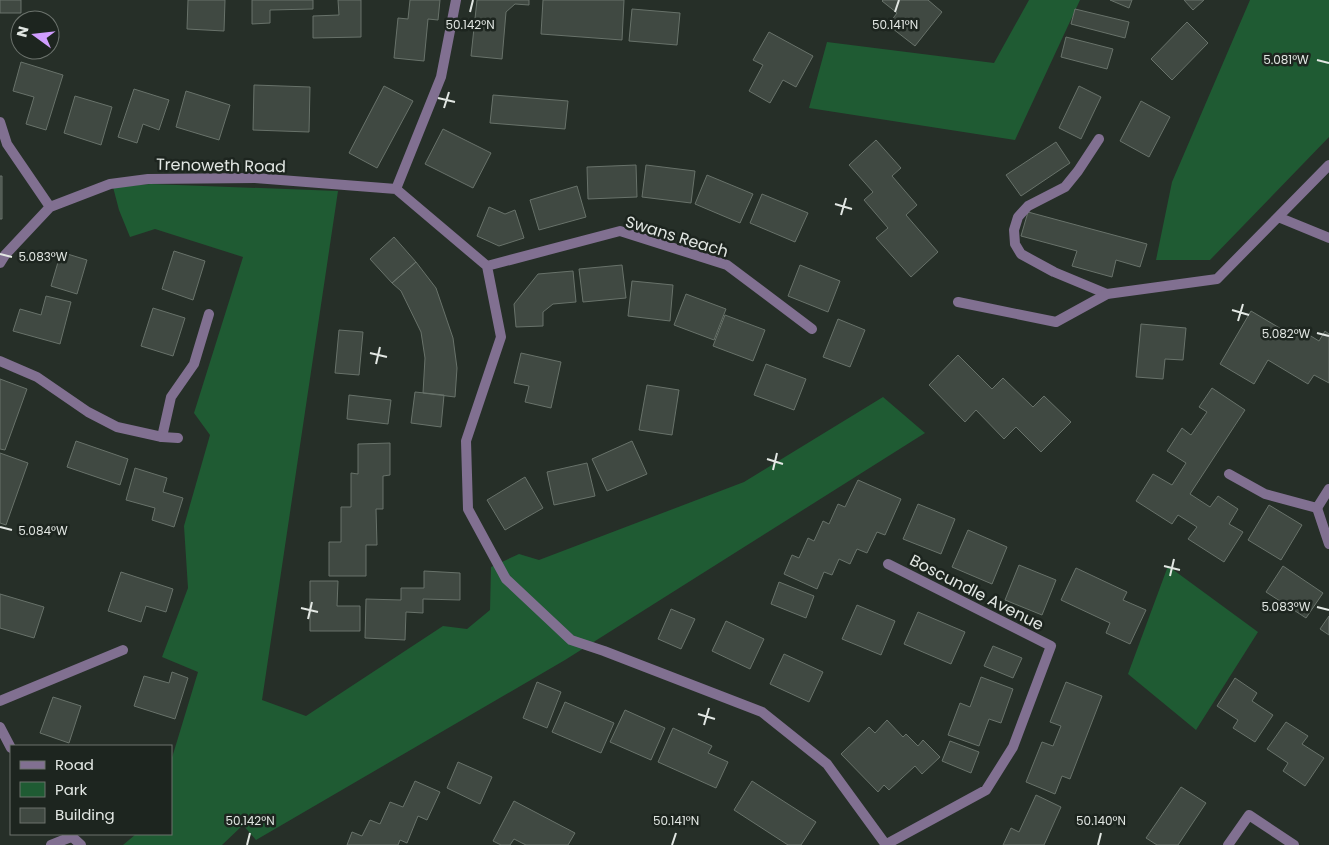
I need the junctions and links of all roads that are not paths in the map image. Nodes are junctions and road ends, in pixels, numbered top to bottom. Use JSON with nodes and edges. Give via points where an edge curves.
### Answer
{"nodes":[{"id":1,"x":456,"y":0,"type":"edge"},
{"id":2,"x":0,"y":122,"type":"edge"},
{"id":3,"x":1099,"y":139,"type":"dead end"},
{"id":4,"x":1329,"y":165,"type":"edge"},
{"id":5,"x":396,"y":189,"type":"junction"},
{"id":6,"x":50,"y":207,"type":"junction"},
{"id":7,"x":1278,"y":217,"type":"junction"},
{"id":8,"x":1329,"y":238,"type":"edge"},
{"id":9,"x":0,"y":263,"type":"edge"},
{"id":10,"x":487,"y":266,"type":"junction"},
{"id":11,"x":1107,"y":294,"type":"junction"},
{"id":12,"x":958,"y":302,"type":"dead end"},
{"id":13,"x":209,"y":314,"type":"dead end"},
{"id":14,"x":812,"y":330,"type":"dead end"},
{"id":15,"x":0,"y":361,"type":"edge"},
{"id":16,"x":162,"y":437,"type":"junction"},
{"id":17,"x":178,"y":438,"type":"dead end"},
{"id":18,"x":1229,"y":474,"type":"dead end"},
{"id":19,"x":1329,"y":489,"type":"edge"},
{"id":20,"x":1317,"y":508,"type":"junction"},
{"id":21,"x":1329,"y":544,"type":"edge"},
{"id":22,"x":888,"y":564,"type":"dead end"},
{"id":23,"x":123,"y":650,"type":"dead end"},
{"id":24,"x":0,"y":701,"type":"edge"},
{"id":25,"x":0,"y":727,"type":"edge"},
{"id":26,"x":10,"y":746,"type":"edge"},
{"id":27,"x":70,"y":835,"type":"edge"},
{"id":28,"x":51,"y":845,"type":"edge"},
{"id":29,"x":81,"y":845,"type":"edge"},
{"id":30,"x":886,"y":845,"type":"edge"},
{"id":31,"x":1228,"y":845,"type":"edge"},
{"id":32,"x":1294,"y":845,"type":"edge"}],
"edges":[{"from":1,"to":5,"type":"street","via":[[442,77]]},
{"from":2,"to":6,"type":"street","via":[[7,144]]},
{"from":3,"to":11,"type":"street","via":[[1065,188],[1028,206],[1018,217],[1014,237],[1021,254]]},
{"from":4,"to":7,"type":"street"},
{"from":5,"to":6,"type":"street","name":"Trenoweth Road","via":[[255,178],[148,179],[110,184]]},
{"from":5,"to":10,"type":"street"},
{"from":6,"to":9,"type":"street","name":"Trenoweth Road"},
{"from":7,"to":8,"type":"street"},
{"from":7,"to":11,"type":"street","via":[[1217,279]]},
{"from":10,"to":14,"type":"street","name":"Swans Reach","via":[[620,231],[727,265]]},
{"from":10,"to":30,"type":"street","name":"Boscundle Avenue","via":[[501,337],[466,441],[468,509],[506,579],[570,640],[762,712],[827,764]]},
{"from":11,"to":12,"type":"street","via":[[1056,322]]},
{"from":13,"to":16,"type":"street","via":[[194,364],[171,398]]},
{"from":15,"to":16,"type":"street","via":[[37,378],[117,428]]},
{"from":16,"to":17,"type":"street"},
{"from":18,"to":20,"type":"street","via":[[1265,494]]},
{"from":19,"to":20,"type":"street"},
{"from":20,"to":21,"type":"street"},
{"from":22,"to":30,"type":"street","name":"Boscundle Avenue","via":[[1051,646],[1013,747],[986,790]]},
{"from":23,"to":24,"type":"street"},
{"from":25,"to":26,"type":"street"},
{"from":27,"to":28,"type":"street"},
{"from":27,"to":29,"type":"street"},
{"from":31,"to":32,"type":"street","via":[[1249,815]]}]}
